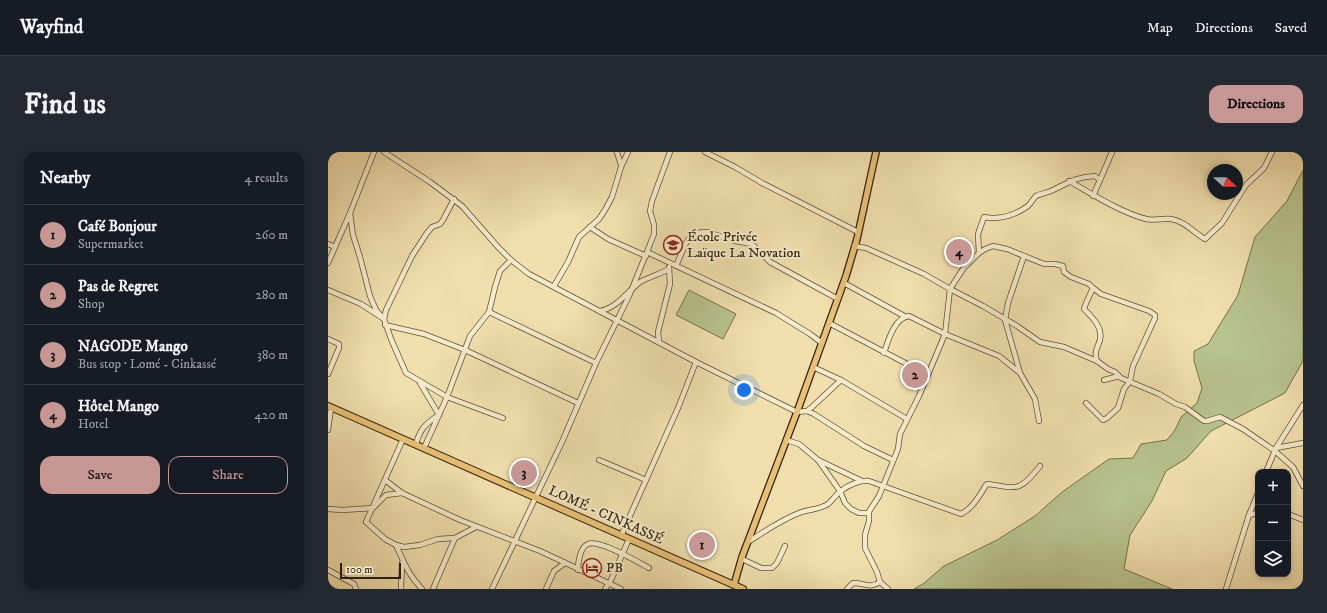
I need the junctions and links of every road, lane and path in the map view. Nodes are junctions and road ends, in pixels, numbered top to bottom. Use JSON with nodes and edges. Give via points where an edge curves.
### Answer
{"nodes":[{"id":1,"x":374,"y":152,"type":"edge"},
{"id":2,"x":384,"y":152,"type":"edge"},
{"id":3,"x":617,"y":152,"type":"edge"},
{"id":4,"x":628,"y":152,"type":"edge"},
{"id":5,"x":670,"y":152,"type":"edge"},
{"id":6,"x":705,"y":152,"type":"edge"},
{"id":7,"x":876,"y":152,"type":"edge"},
{"id":8,"x":1112,"y":152,"type":"edge"},
{"id":9,"x":1272,"y":152,"type":"edge"},
{"id":10,"x":621,"y":167,"type":"junction"},
{"id":11,"x":1100,"y":180,"type":"junction"},
{"id":12,"x":1069,"y":181,"type":"junction"},
{"id":13,"x":1093,"y":196,"type":"junction"},
{"id":14,"x":454,"y":199,"type":"junction"},
{"id":15,"x":350,"y":213,"type":"junction"},
{"id":16,"x":590,"y":227,"type":"junction"},
{"id":17,"x":858,"y":232,"type":"junction"},
{"id":18,"x":328,"y":244,"type":"edge"},
{"id":19,"x":854,"y":246,"type":"junction"},
{"id":20,"x":335,"y":247,"type":"junction"},
{"id":21,"x":979,"y":253,"type":"junction"},
{"id":22,"x":646,"y":254,"type":"junction"},
{"id":23,"x":1024,"y":256,"type":"junction"},
{"id":24,"x":511,"y":260,"type":"junction"},
{"id":25,"x":328,"y":262,"type":"edge"},
{"id":26,"x":668,"y":262,"type":"junction"},
{"id":27,"x":676,"y":266,"type":"junction"},
{"id":28,"x":669,"y":269,"type":"junction"},
{"id":29,"x":844,"y":283,"type":"junction"},
{"id":30,"x":554,"y":286,"type":"junction"},
{"id":31,"x":1093,"y":288,"type":"junction"},
{"id":32,"x":632,"y":289,"type":"junction"},
{"id":33,"x":950,"y":289,"type":"junction"},
{"id":34,"x":328,"y":290,"type":"edge"},
{"id":35,"x":838,"y":299,"type":"junction"},
{"id":36,"x":600,"y":311,"type":"junction"},
{"id":37,"x":490,"y":312,"type":"junction"},
{"id":38,"x":906,"y":317,"type":"junction"},
{"id":39,"x":384,"y":319,"type":"junction"},
{"id":40,"x":616,"y":320,"type":"junction"},
{"id":41,"x":1006,"y":320,"type":"junction"},
{"id":42,"x":829,"y":323,"type":"junction"},
{"id":43,"x":385,"y":325,"type":"junction"},
{"id":44,"x":945,"y":334,"type":"junction"},
{"id":45,"x":328,"y":339,"type":"edge"},
{"id":46,"x":659,"y":342,"type":"junction"},
{"id":47,"x":822,"y":343,"type":"junction"},
{"id":48,"x":465,"y":350,"type":"junction"},
{"id":49,"x":884,"y":353,"type":"junction"},
{"id":50,"x":696,"y":362,"type":"junction"},
{"id":51,"x":1097,"y":362,"type":"junction"},
{"id":52,"x":596,"y":363,"type":"junction"},
{"id":53,"x":813,"y":367,"type":"junction"},
{"id":54,"x":1020,"y":373,"type":"junction"},
{"id":55,"x":328,"y":374,"type":"edge"},
{"id":56,"x":928,"y":375,"type":"junction"},
{"id":57,"x":1119,"y":376,"type":"junction"},
{"id":58,"x":841,"y":380,"type":"junction"},
{"id":59,"x":1104,"y":380,"type":"dead end"},
{"id":60,"x":1130,"y":381,"type":"junction"},
{"id":61,"x":420,"y":382,"type":"junction"},
{"id":62,"x":447,"y":397,"type":"junction"},
{"id":63,"x":578,"y":403,"type":"junction"},
{"id":64,"x":1086,"y":403,"type":"dead end"},
{"id":65,"x":1303,"y":405,"type":"edge"},
{"id":66,"x":330,"y":407,"type":"edge"},
{"id":67,"x":807,"y":411,"type":"junction"},
{"id":68,"x":797,"y":412,"type":"junction"},
{"id":69,"x":439,"y":415,"type":"junction"},
{"id":70,"x":503,"y":418,"type":"dead end"},
{"id":71,"x":907,"y":419,"type":"junction"},
{"id":72,"x":1039,"y":421,"type":"dead end"},
{"id":73,"x":328,"y":430,"type":"edge"},
{"id":74,"x":403,"y":439,"type":"junction"},
{"id":75,"x":786,"y":440,"type":"junction"},
{"id":76,"x":1303,"y":443,"type":"edge"},
{"id":77,"x":416,"y":444,"type":"junction"},
{"id":78,"x":424,"y":448,"type":"junction"},
{"id":79,"x":1276,"y":449,"type":"junction"},
{"id":80,"x":599,"y":460,"type":"dead end"},
{"id":81,"x":818,"y":460,"type":"junction"},
{"id":82,"x":893,"y":460,"type":"junction"},
{"id":83,"x":1040,"y":466,"type":"dead end"},
{"id":84,"x":1267,"y":469,"type":"edge"},
{"id":85,"x":1296,"y":470,"type":"junction"},
{"id":86,"x":1303,"y":473,"type":"edge"},
{"id":87,"x":385,"y":480,"type":"junction"},
{"id":88,"x":646,"y":480,"type":"junction"},
{"id":89,"x":862,"y":481,"type":"junction"},
{"id":90,"x":884,"y":486,"type":"junction"},
{"id":91,"x":1303,"y":486,"type":"edge"},
{"id":92,"x":840,"y":491,"type":"junction"},
{"id":93,"x":402,"y":493,"type":"junction"},
{"id":94,"x":536,"y":497,"type":"junction"},
{"id":95,"x":833,"y":499,"type":"junction"},
{"id":96,"x":1255,"y":500,"type":"edge"},
{"id":97,"x":845,"y":503,"type":"junction"},
{"id":98,"x":373,"y":508,"type":"junction"},
{"id":99,"x":328,"y":509,"type":"edge"},
{"id":100,"x":869,"y":512,"type":"junction"},
{"id":101,"x":1255,"y":514,"type":"edge"},
{"id":102,"x":1249,"y":515,"type":"junction"},
{"id":103,"x":1291,"y":515,"type":"edge"},
{"id":104,"x":1303,"y":520,"type":"edge"},
{"id":105,"x":476,"y":527,"type":"junction"},
{"id":106,"x":621,"y":536,"type":"junction"},
{"id":107,"x":455,"y":538,"type":"junction"},
{"id":108,"x":629,"y":539,"type":"junction"},
{"id":109,"x":514,"y":542,"type":"junction"},
{"id":110,"x":748,"y":542,"type":"junction"},
{"id":111,"x":396,"y":545,"type":"junction"},
{"id":112,"x":784,"y":546,"type":"dead end"},
{"id":113,"x":622,"y":554,"type":"junction"},
{"id":114,"x":742,"y":559,"type":"junction"},
{"id":115,"x":403,"y":562,"type":"junction"},
{"id":116,"x":565,"y":563,"type":"junction"},
{"id":117,"x":649,"y":568,"type":"dead end"},
{"id":118,"x":328,"y":570,"type":"edge"},
{"id":119,"x":578,"y":570,"type":"junction"},
{"id":120,"x":880,"y":582,"type":"junction"},
{"id":121,"x":609,"y":583,"type":"junction"},
{"id":122,"x":733,"y":587,"type":"edge"},
{"id":123,"x":356,"y":589,"type":"edge"},
{"id":124,"x":401,"y":589,"type":"edge"},
{"id":125,"x":422,"y":589,"type":"edge"},
{"id":126,"x":433,"y":589,"type":"edge"},
{"id":127,"x":492,"y":589,"type":"edge"},
{"id":128,"x":546,"y":589,"type":"edge"},
{"id":129,"x":605,"y":589,"type":"edge"},
{"id":130,"x":621,"y":589,"type":"edge"},
{"id":131,"x":743,"y":589,"type":"edge"},
{"id":132,"x":847,"y":589,"type":"edge"},
{"id":133,"x":888,"y":589,"type":"edge"},
{"id":134,"x":1226,"y":589,"type":"edge"}],
"edges":[{"from":1,"to":15,"type":"street"},
{"from":2,"to":14,"type":"street"},
{"from":3,"to":10,"type":"street"},
{"from":4,"to":10,"type":"street"},
{"from":5,"to":22,"type":"street","via":[[652,201],[650,211],[654,234]]},
{"from":6,"to":17,"type":"street"},
{"from":7,"to":17,"type":"main road"},
{"from":8,"to":11,"type":"street"},
{"from":9,"to":13,"type":"street","via":[[1264,168],[1246,185],[1222,223],[1205,239],[1171,219],[1146,219]]},
{"from":10,"to":16,"type":"street","via":[[608,204]]},
{"from":11,"to":12,"type":"street","via":[[1094,176]]},
{"from":11,"to":13,"type":"street"},
{"from":12,"to":13,"type":"street"},
{"from":12,"to":21,"type":"street","via":[[1052,191],[1036,196],[1029,205],[1005,218],[984,217],[978,234]]},
{"from":14,"to":24,"type":"street"},
{"from":14,"to":39,"type":"street","via":[[443,220],[432,227],[412,256]]},
{"from":15,"to":20,"type":"street"},
{"from":15,"to":39,"type":"street","via":[[367,289],[376,310]]},
{"from":16,"to":22,"type":"street","via":[[608,239]]},
{"from":16,"to":30,"type":"street","via":[[579,237]]},
{"from":17,"to":19,"type":"main road"},
{"from":18,"to":20,"type":"street"},
{"from":19,"to":29,"type":"main road"},
{"from":19,"to":33,"type":"street","via":[[888,257]]},
{"from":20,"to":25,"type":"street"},
{"from":21,"to":23,"type":"street","via":[[993,246]]},
{"from":21,"to":33,"type":"street","via":[[963,269]]},
{"from":22,"to":26,"type":"street"},
{"from":22,"to":32,"type":"street"},
{"from":23,"to":31,"type":"street","via":[[1047,265],[1061,265],[1067,275]]},
{"from":23,"to":41,"type":"street","via":[[1008,303]]},
{"from":24,"to":30,"type":"street","via":[[529,274]]},
{"from":24,"to":37,"type":"street","via":[[500,271],[494,287]]},
{"from":26,"to":27,"type":"street"},
{"from":26,"to":28,"type":"street"},
{"from":27,"to":35,"type":"street","via":[[690,237],[695,233],[707,232],[752,244],[770,262]]},
{"from":27,"to":47,"type":"street","via":[[776,313]]},
{"from":28,"to":32,"type":"street","via":[[643,280]]},
{"from":28,"to":46,"type":"street","via":[[669,294],[658,332]]},
{"from":29,"to":35,"type":"main road"},
{"from":29,"to":38,"type":"street"},
{"from":30,"to":36,"type":"street"},
{"from":31,"to":51,"type":"street","via":[[1084,309],[1100,329]]},
{"from":31,"to":60,"type":"street","via":[[1101,294],[1155,315],[1153,325],[1133,366]]},
{"from":32,"to":36,"type":"street","via":[[613,306]]},
{"from":32,"to":40,"type":"street"},
{"from":33,"to":41,"type":"street"},
{"from":33,"to":44,"type":"street"},
{"from":34,"to":39,"type":"street","via":[[361,304]]},
{"from":35,"to":42,"type":"main road"},
{"from":36,"to":40,"type":"street"},
{"from":37,"to":48,"type":"street","via":[[470,336]]},
{"from":37,"to":52,"type":"street"},
{"from":38,"to":44,"type":"street","via":[[916,319]]},
{"from":38,"to":49,"type":"street","via":[[892,330]]},
{"from":39,"to":43,"type":"street"},
{"from":40,"to":46,"type":"street"},
{"from":40,"to":52,"type":"street"},
{"from":41,"to":51,"type":"street","via":[[1040,342],[1064,347]]},
{"from":41,"to":54,"type":"street"},
{"from":42,"to":47,"type":"main road"},
{"from":42,"to":49,"type":"street"},
{"from":43,"to":48,"type":"street","via":[[424,334]]},
{"from":43,"to":61,"type":"street","via":[[406,373]]},
{"from":44,"to":54,"type":"street","via":[[999,356]]},
{"from":44,"to":56,"type":"street"},
{"from":45,"to":55,"type":"street","via":[[339,344]]},
{"from":46,"to":50,"type":"street"},
{"from":47,"to":53,"type":"main road"},
{"from":48,"to":62,"type":"street"},
{"from":48,"to":63,"type":"street"},
{"from":49,"to":56,"type":"street"},
{"from":50,"to":68,"type":"street"},
{"from":50,"to":88,"type":"street"},
{"from":51,"to":57,"type":"street"},
{"from":52,"to":63,"type":"street"},
{"from":53,"to":58,"type":"street"},
{"from":53,"to":68,"type":"main road"},
{"from":54,"to":72,"type":"street","via":[[1035,399]]},
{"from":56,"to":71,"type":"street"},
{"from":57,"to":59,"type":"street"},
{"from":57,"to":60,"type":"street"},
{"from":58,"to":67,"type":"street"},
{"from":58,"to":71,"type":"street"},
{"from":60,"to":64,"type":"street","via":[[1124,389],[1118,408],[1104,420]]},
{"from":60,"to":79,"type":"street","via":[[1185,407],[1204,421],[1216,417],[1223,418]]},
{"from":61,"to":62,"type":"street"},
{"from":61,"to":69,"type":"street"},
{"from":62,"to":69,"type":"street"},
{"from":62,"to":70,"type":"street"},
{"from":63,"to":94,"type":"street"},
{"from":65,"to":79,"type":"street"},
{"from":66,"to":73,"type":"street"},
{"from":66,"to":74,"type":"highway","name":"LOMÉ - CINKASSÉ"},
{"from":67,"to":68,"type":"street"},
{"from":67,"to":82,"type":"street"},
{"from":68,"to":75,"type":"main road"},
{"from":69,"to":77,"type":"street","via":[[423,427]]},
{"from":69,"to":78,"type":"street"},
{"from":71,"to":82,"type":"street"},
{"from":74,"to":77,"type":"highway","name":"LOMÉ - CINKASSÉ"},
{"from":74,"to":87,"type":"street"},
{"from":75,"to":81,"type":"street","via":[[798,444]]},
{"from":75,"to":110,"type":"main road"},
{"from":76,"to":79,"type":"street"},
{"from":77,"to":78,"type":"highway","name":"LOMÉ - CINKASSÉ"},
{"from":78,"to":94,"type":"highway","name":"LOMÉ - CINKASSÉ"},
{"from":79,"to":84,"type":"street"},
{"from":79,"to":85,"type":"street"},
{"from":80,"to":88,"type":"street"},
{"from":81,"to":89,"type":"street"},
{"from":81,"to":92,"type":"street"},
{"from":82,"to":90,"type":"street"},
{"from":83,"to":90,"type":"street","via":[[1026,483],[1019,487],[986,485],[978,499],[961,514]]},
{"from":85,"to":86,"type":"street"},
{"from":85,"to":91,"type":"street"},
{"from":87,"to":93,"type":"street"},
{"from":87,"to":98,"type":"street"},
{"from":88,"to":106,"type":"street"},
{"from":89,"to":90,"type":"street"},
{"from":89,"to":92,"type":"street"},
{"from":90,"to":100,"type":"street"},
{"from":92,"to":95,"type":"street"},
{"from":92,"to":97,"type":"street"},
{"from":93,"to":98,"type":"street","via":[[386,495]]},
{"from":93,"to":105,"type":"street"},
{"from":94,"to":106,"type":"highway","name":"LOMÉ - CINKASSÉ"},
{"from":94,"to":109,"type":"street"},
{"from":95,"to":97,"type":"street"},
{"from":95,"to":110,"type":"street","via":[[828,504],[799,513],[777,524]]},
{"from":96,"to":102,"type":"street"},
{"from":97,"to":100,"type":"street","via":[[859,513]]},
{"from":98,"to":99,"type":"street"},
{"from":98,"to":111,"type":"street","via":[[366,522]]},
{"from":100,"to":120,"type":"street","via":[[864,545]]},
{"from":101,"to":102,"type":"street"},
{"from":102,"to":134,"type":"street"},
{"from":103,"to":104,"type":"street"},
{"from":105,"to":107,"type":"street"},
{"from":105,"to":109,"type":"street"},
{"from":106,"to":108,"type":"highway","name":"LOMÉ - CINKASSÉ"},
{"from":107,"to":111,"type":"street","via":[[438,539],[420,546]]},
{"from":107,"to":126,"type":"street"},
{"from":108,"to":113,"type":"street"},
{"from":108,"to":122,"type":"highway","name":"LOMÉ - CINKASSÉ"},
{"from":109,"to":116,"type":"street"},
{"from":109,"to":127,"type":"street"},
{"from":110,"to":114,"type":"main road"},
{"from":111,"to":115,"type":"street"},
{"from":112,"to":114,"type":"street","via":[[772,568],[761,568]]},
{"from":113,"to":117,"type":"street"},
{"from":113,"to":119,"type":"street","via":[[601,545],[588,544],[580,556]]},
{"from":113,"to":121,"type":"street"},
{"from":114,"to":122,"type":"main road"},
{"from":115,"to":124,"type":"street"},
{"from":115,"to":125,"type":"street","via":[[411,577]]},
{"from":116,"to":119,"type":"street"},
{"from":116,"to":128,"type":"street","via":[[554,571]]},
{"from":118,"to":123,"type":"street","via":[[354,584]]},
{"from":119,"to":121,"type":"street"},
{"from":120,"to":132,"type":"street","via":[[872,588],[853,583]]},
{"from":120,"to":133,"type":"street"},
{"from":121,"to":129,"type":"street"},
{"from":121,"to":130,"type":"street"},
{"from":122,"to":131,"type":"highway","name":"LOMÉ - CINKASSÉ"}]}
